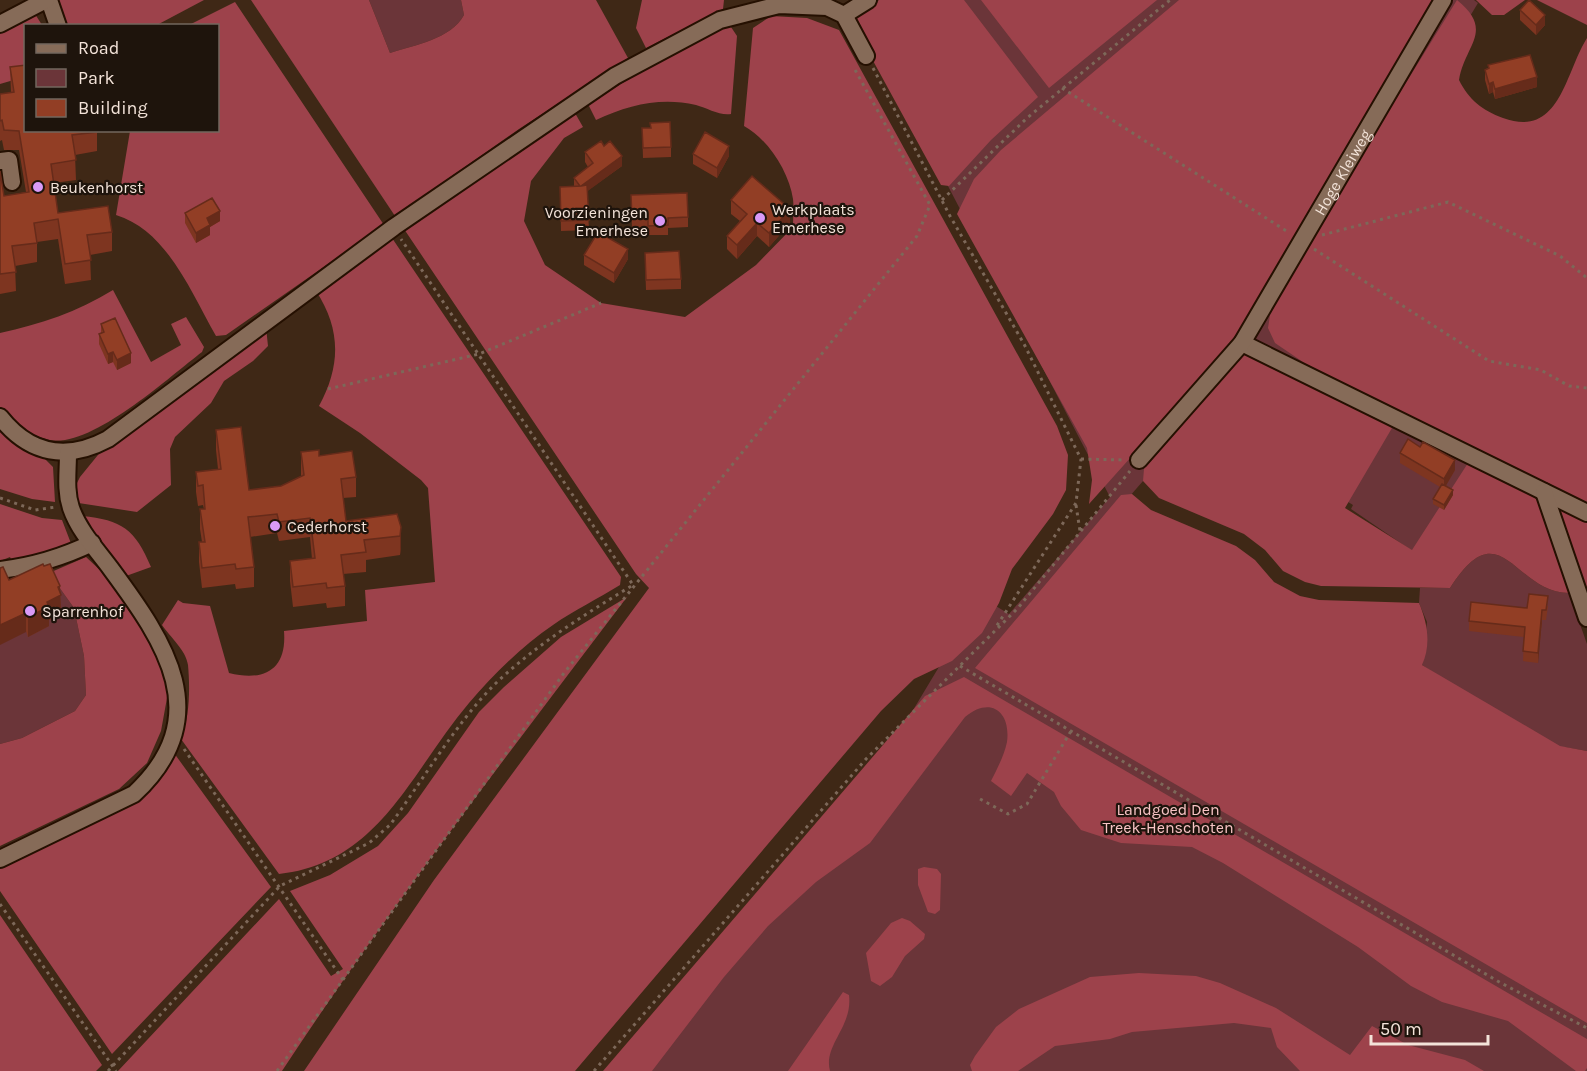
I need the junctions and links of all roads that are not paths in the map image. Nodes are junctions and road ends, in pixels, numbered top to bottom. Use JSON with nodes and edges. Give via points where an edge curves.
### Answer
{"nodes":[{"id":1,"x":47,"y":0,"type":"edge"},
{"id":2,"x":868,"y":0,"type":"edge"},
{"id":3,"x":1443,"y":0,"type":"edge"},
{"id":4,"x":777,"y":2,"type":"edge"},
{"id":5,"x":737,"y":7,"type":"edge"},
{"id":6,"x":844,"y":15,"type":"junction"},
{"id":7,"x":0,"y":24,"type":"edge"},
{"id":8,"x":57,"y":24,"type":"edge"},
{"id":9,"x":859,"y":60,"type":"road end"},
{"id":10,"x":0,"y":161,"type":"edge"},
{"id":11,"x":12,"y":182,"type":"dead end"},
{"id":12,"x":1242,"y":343,"type":"junction"},
{"id":13,"x":0,"y":417,"type":"edge"},
{"id":14,"x":69,"y":453,"type":"junction"},
{"id":15,"x":1139,"y":460,"type":"road end"},
{"id":16,"x":1544,"y":492,"type":"junction"},
{"id":17,"x":1587,"y":513,"type":"edge"},
{"id":18,"x":92,"y":543,"type":"junction"},
{"id":19,"x":0,"y":570,"type":"edge"},
{"id":20,"x":1587,"y":618,"type":"edge"},
{"id":21,"x":0,"y":859,"type":"edge"}],
"edges":[{"from":1,"to":7,"type":"street"},
{"from":1,"to":8,"type":"street"},
{"from":2,"to":6,"type":"street"},
{"from":3,"to":12,"type":"street","name":"Hoge Kleiweg"},
{"from":4,"to":5,"type":"street"},
{"from":4,"to":6,"type":"street","via":[[827,7]]},
{"from":5,"to":14,"type":"street","via":[[615,76],[394,227],[108,439]]},
{"from":6,"to":9,"type":"street"},
{"from":10,"to":11,"type":"street","via":[[9,160]]},
{"from":12,"to":15,"type":"street","name":"Hoge Kleiweg"},
{"from":12,"to":16,"type":"street"},
{"from":13,"to":14,"type":"street","via":[[29,443],[48,451]]},
{"from":14,"to":18,"type":"street","via":[[70,506]]},
{"from":16,"to":17,"type":"street"},
{"from":16,"to":20,"type":"street"},
{"from":18,"to":19,"type":"street","via":[[36,566]]},
{"from":18,"to":21,"type":"street","via":[[151,623],[167,655],[175,682],[174,736],[151,778],[134,794]]}]}
